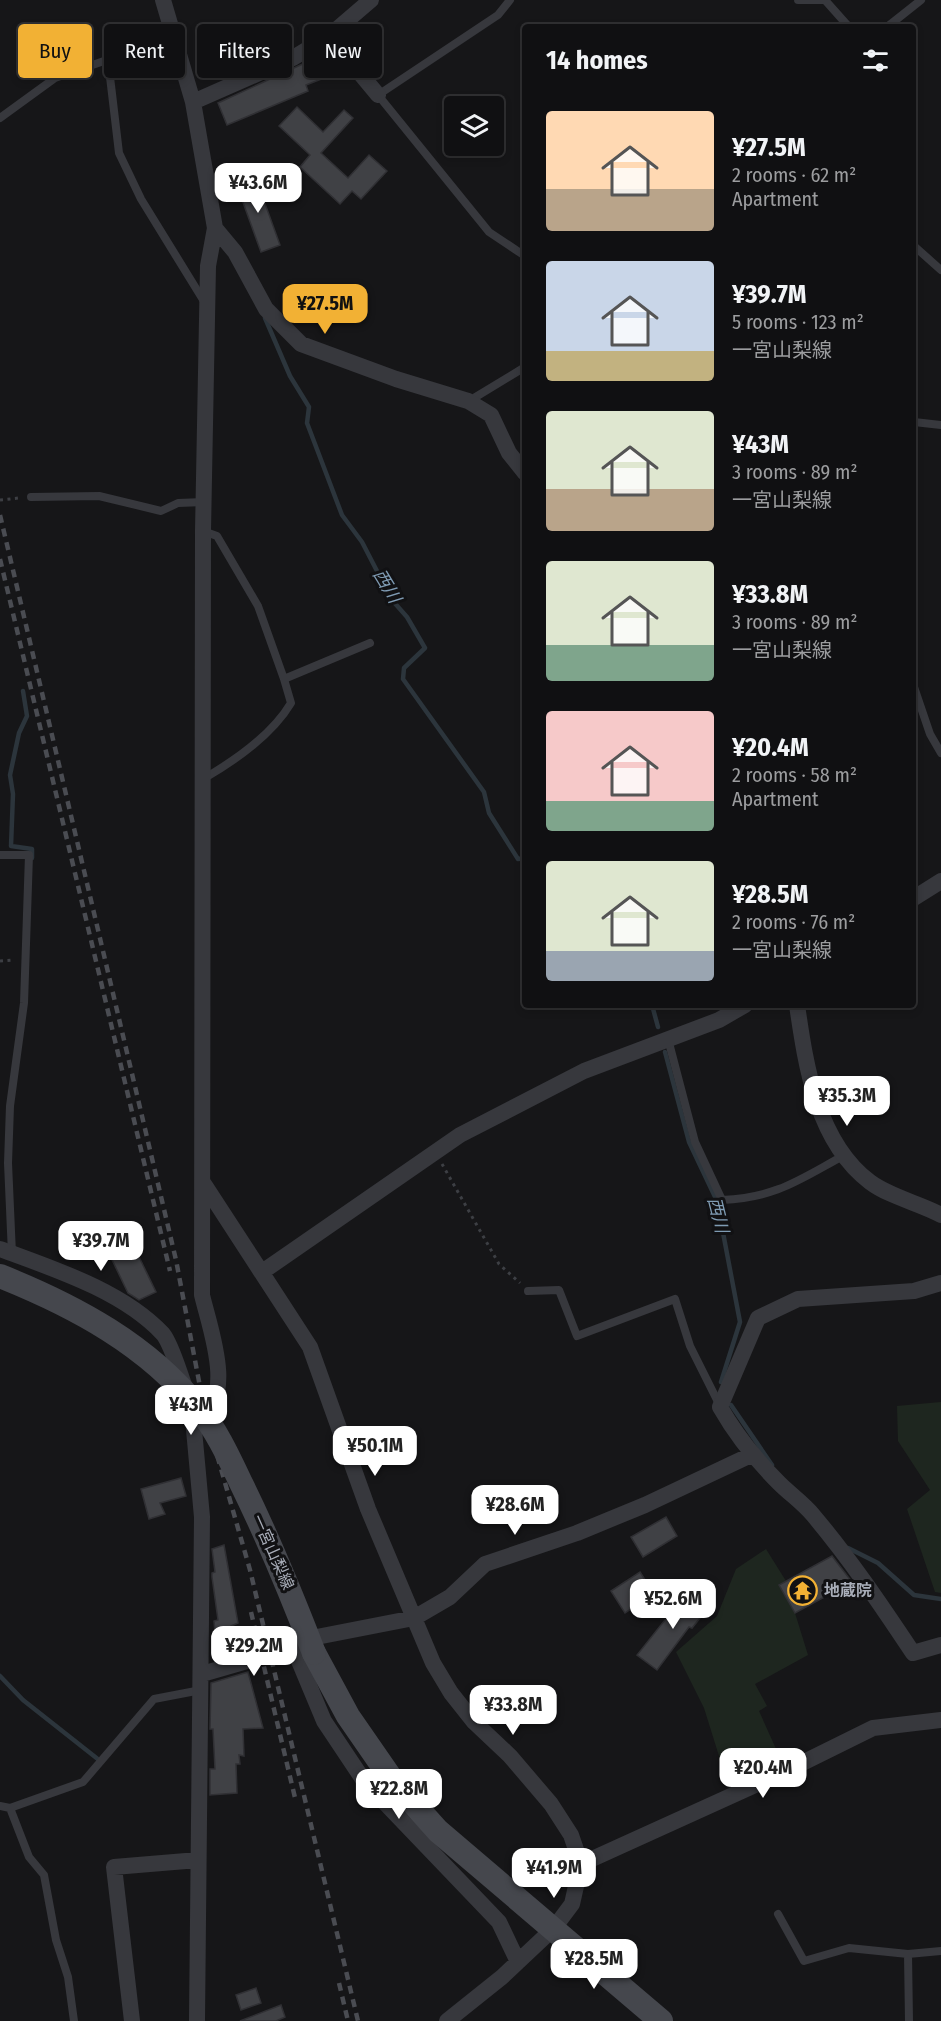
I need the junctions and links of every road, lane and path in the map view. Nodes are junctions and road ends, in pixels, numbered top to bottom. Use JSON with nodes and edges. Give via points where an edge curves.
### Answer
{"nodes":[{"id":1,"x":163,"y":0,"type":"edge"},
{"id":2,"x":371,"y":0,"type":"edge"},
{"id":3,"x":510,"y":0,"type":"edge"},
{"id":4,"x":798,"y":0,"type":"edge"},
{"id":5,"x":825,"y":0,"type":"edge"},
{"id":6,"x":921,"y":0,"type":"edge"},
{"id":7,"x":169,"y":24,"type":"edge"},
{"id":8,"x":343,"y":24,"type":"edge"},
{"id":9,"x":846,"y":24,"type":"edge"},
{"id":10,"x":891,"y":24,"type":"edge"},
{"id":11,"x":304,"y":51,"type":"edge"},
{"id":12,"x":104,"y":61,"type":"edge"},
{"id":13,"x":185,"y":76,"type":"edge"},
{"id":14,"x":110,"y":78,"type":"edge"},
{"id":15,"x":364,"y":78,"type":"edge"},
{"id":16,"x":378,"y":95,"type":"junction"},
{"id":17,"x":193,"y":102,"type":"junction"},
{"id":18,"x":0,"y":118,"type":"edge"},
{"id":19,"x":215,"y":228,"type":"junction"},
{"id":20,"x":916,"y":248,"type":"edge"},
{"id":21,"x":522,"y":254,"type":"edge"},
{"id":22,"x":941,"y":270,"type":"edge"},
{"id":23,"x":207,"y":307,"type":"junction"},
{"id":24,"x":522,"y":369,"type":"edge"},
{"id":25,"x":468,"y":401,"type":"junction"},
{"id":26,"x":916,"y":422,"type":"edge"},
{"id":27,"x":941,"y":425,"type":"edge"},
{"id":28,"x":522,"y":469,"type":"edge"},
{"id":29,"x":31,"y":497,"type":"joint"},
{"id":30,"x":0,"y":500,"type":"edge"},
{"id":31,"x":204,"y":502,"type":"junction"},
{"id":32,"x":203,"y":531,"type":"junction"},
{"id":33,"x":370,"y":643,"type":"dead end"},
{"id":34,"x":284,"y":679,"type":"junction"},
{"id":35,"x":916,"y":693,"type":"edge"},
{"id":36,"x":941,"y":753,"type":"edge"},
{"id":37,"x":203,"y":779,"type":"junction"},
{"id":38,"x":0,"y":855,"type":"edge"},
{"id":39,"x":941,"y":881,"type":"edge"},
{"id":40,"x":916,"y":897,"type":"edge"},
{"id":41,"x":23,"y":960,"type":"junction"},
{"id":42,"x":0,"y":961,"type":"edge"},
{"id":43,"x":740,"y":1008,"type":"edge"},
{"id":44,"x":797,"y":1008,"type":"edge"},
{"id":45,"x":668,"y":1039,"type":"junction"},
{"id":46,"x":436,"y":1152,"type":"junction"},
{"id":47,"x":843,"y":1156,"type":"junction"},
{"id":48,"x":204,"y":1183,"type":"junction"},
{"id":49,"x":941,"y":1215,"type":"edge"},
{"id":50,"x":6,"y":1251,"type":"edge"},
{"id":51,"x":262,"y":1272,"type":"junction"},
{"id":52,"x":0,"y":1276,"type":"edge"},
{"id":53,"x":941,"y":1283,"type":"edge"},
{"id":54,"x":528,"y":1291,"type":"joint"},
{"id":55,"x":191,"y":1403,"type":"junction"},
{"id":56,"x":720,"y":1407,"type":"junction"},
{"id":57,"x":753,"y":1454,"type":"junction"},
{"id":58,"x":414,"y":1618,"type":"junction"},
{"id":59,"x":291,"y":1642,"type":"junction"},
{"id":60,"x":941,"y":1646,"type":"edge"},
{"id":61,"x":202,"y":1682,"type":"junction"},
{"id":62,"x":941,"y":1720,"type":"edge"},
{"id":63,"x":0,"y":1806,"type":"edge"},
{"id":64,"x":10,"y":1808,"type":"junction"},
{"id":65,"x":198,"y":1860,"type":"junction"},
{"id":66,"x":581,"y":1864,"type":"junction"},
{"id":67,"x":778,"y":1914,"type":"dead end"},
{"id":68,"x":554,"y":1928,"type":"junction"},
{"id":69,"x":941,"y":1951,"type":"edge"},
{"id":70,"x":908,"y":1954,"type":"junction"},
{"id":71,"x":518,"y":1962,"type":"junction"},
{"id":72,"x":74,"y":2021,"type":"edge"},
{"id":73,"x":132,"y":2021,"type":"edge"},
{"id":74,"x":197,"y":2021,"type":"edge"},
{"id":75,"x":447,"y":2021,"type":"edge"},
{"id":76,"x":661,"y":2021,"type":"edge"},
{"id":77,"x":909,"y":2021,"type":"edge"}],
"edges":[{"from":1,"to":7,"type":"street"},
{"from":2,"to":8,"type":"street"},
{"from":3,"to":16,"type":"lane","via":[[498,15]]},
{"from":4,"to":5,"type":"lane"},
{"from":5,"to":9,"type":"lane"},
{"from":6,"to":10,"type":"lane"},
{"from":11,"to":17,"type":"street"},
{"from":12,"to":18,"type":"lane","via":[[55,78]]},
{"from":13,"to":17,"type":"street"},
{"from":14,"to":23,"type":"lane","via":[[118,153],[141,199]]},
{"from":15,"to":16,"type":"street"},
{"from":16,"to":21,"type":"lane","via":[[489,232]]},
{"from":17,"to":19,"type":"street"},
{"from":19,"to":23,"type":"street","via":[[208,266]]},
{"from":19,"to":25,"type":"street","via":[[235,252],[267,309],[301,345]]},
{"from":20,"to":22,"type":"lane"},
{"from":23,"to":31,"type":"street"},
{"from":24,"to":25,"type":"lane"},
{"from":25,"to":28,"type":"street","via":[[490,415]]},
{"from":26,"to":27,"type":"lane"},
{"from":29,"to":30,"type":"path"},
{"from":29,"to":31,"type":"lane","via":[[99,496],[161,511],[178,503]]},
{"from":31,"to":32,"type":"street"},
{"from":32,"to":34,"type":"lane","via":[[216,536],[258,606]]},
{"from":32,"to":37,"type":"street"},
{"from":33,"to":34,"type":"lane"},
{"from":34,"to":37,"type":"lane","via":[[291,703],[281,720],[227,765]]},
{"from":35,"to":36,"type":"lane"},
{"from":37,"to":48,"type":"street"},
{"from":38,"to":41,"type":"lane","via":[[29,855]]},
{"from":39,"to":40,"type":"street"},
{"from":41,"to":42,"type":"path"},
{"from":41,"to":50,"type":"lane","via":[[24,1003],[10,1106]]},
{"from":43,"to":45,"type":"street"},
{"from":44,"to":47,"type":"street","via":[[806,1062],[820,1106]]},
{"from":45,"to":46,"type":"street","via":[[584,1071],[460,1135]]},
{"from":45,"to":47,"type":"lane","via":[[695,1142],[722,1200],[753,1199],[779,1191]]},
{"from":46,"to":51,"type":"street"},
{"from":46,"to":54,"type":"path","via":[[499,1264]]},
{"from":47,"to":49,"type":"street","via":[[872,1183]]},
{"from":48,"to":51,"type":"street"},
{"from":48,"to":55,"type":"street","via":[[202,1295],[220,1388],[199,1420]]},
{"from":50,"to":55,"type":"street","via":[[65,1273],[132,1309],[164,1336]]},
{"from":51,"to":58,"type":"street","via":[[310,1347],[368,1509]]},
{"from":52,"to":68,"type":"main road","name":"一宮山梨線","bridge":true,"via":[[85,1315],[124,1340],[158,1366],[200,1410],[230,1460],[273,1548],[314,1653],[348,1716],[393,1781],[438,1831]]},
{"from":53,"to":56,"type":"street","via":[[914,1292],[798,1299],[758,1318]]},
{"from":54,"to":56,"type":"lane","via":[[559,1290],[577,1336],[675,1299],[690,1346]]},
{"from":55,"to":61,"type":"street","via":[[202,1517]]},
{"from":56,"to":57,"type":"street"},
{"from":57,"to":58,"type":"street","via":[[626,1513],[485,1564],[450,1597]]},
{"from":57,"to":60,"type":"street","via":[[811,1512],[862,1576],[913,1653]]},
{"from":58,"to":59,"type":"street"},
{"from":58,"to":66,"type":"street","via":[[451,1693],[551,1804],[571,1835]]},
{"from":59,"to":61,"type":"street"},
{"from":59,"to":71,"type":"street","via":[[324,1721],[364,1781],[499,1922]]},
{"from":61,"to":64,"type":"lane","via":[[154,1699],[83,1782]]},
{"from":61,"to":65,"type":"street"},
{"from":62,"to":66,"type":"street","via":[[873,1728]]},
{"from":63,"to":64,"type":"lane"},
{"from":64,"to":72,"type":"lane","via":[[29,1857],[44,1875]]},
{"from":65,"to":73,"type":"street","via":[[114,1867]]},
{"from":65,"to":74,"type":"street"},
{"from":66,"to":68,"type":"street","via":[[572,1905]]},
{"from":67,"to":70,"type":"lane","via":[[804,1961],[849,1948]]},
{"from":68,"to":71,"type":"street"},
{"from":68,"to":76,"type":"main road","name":"一宮山梨線"},
{"from":69,"to":70,"type":"lane"},
{"from":70,"to":77,"type":"lane"},
{"from":71,"to":75,"type":"street"}]}
